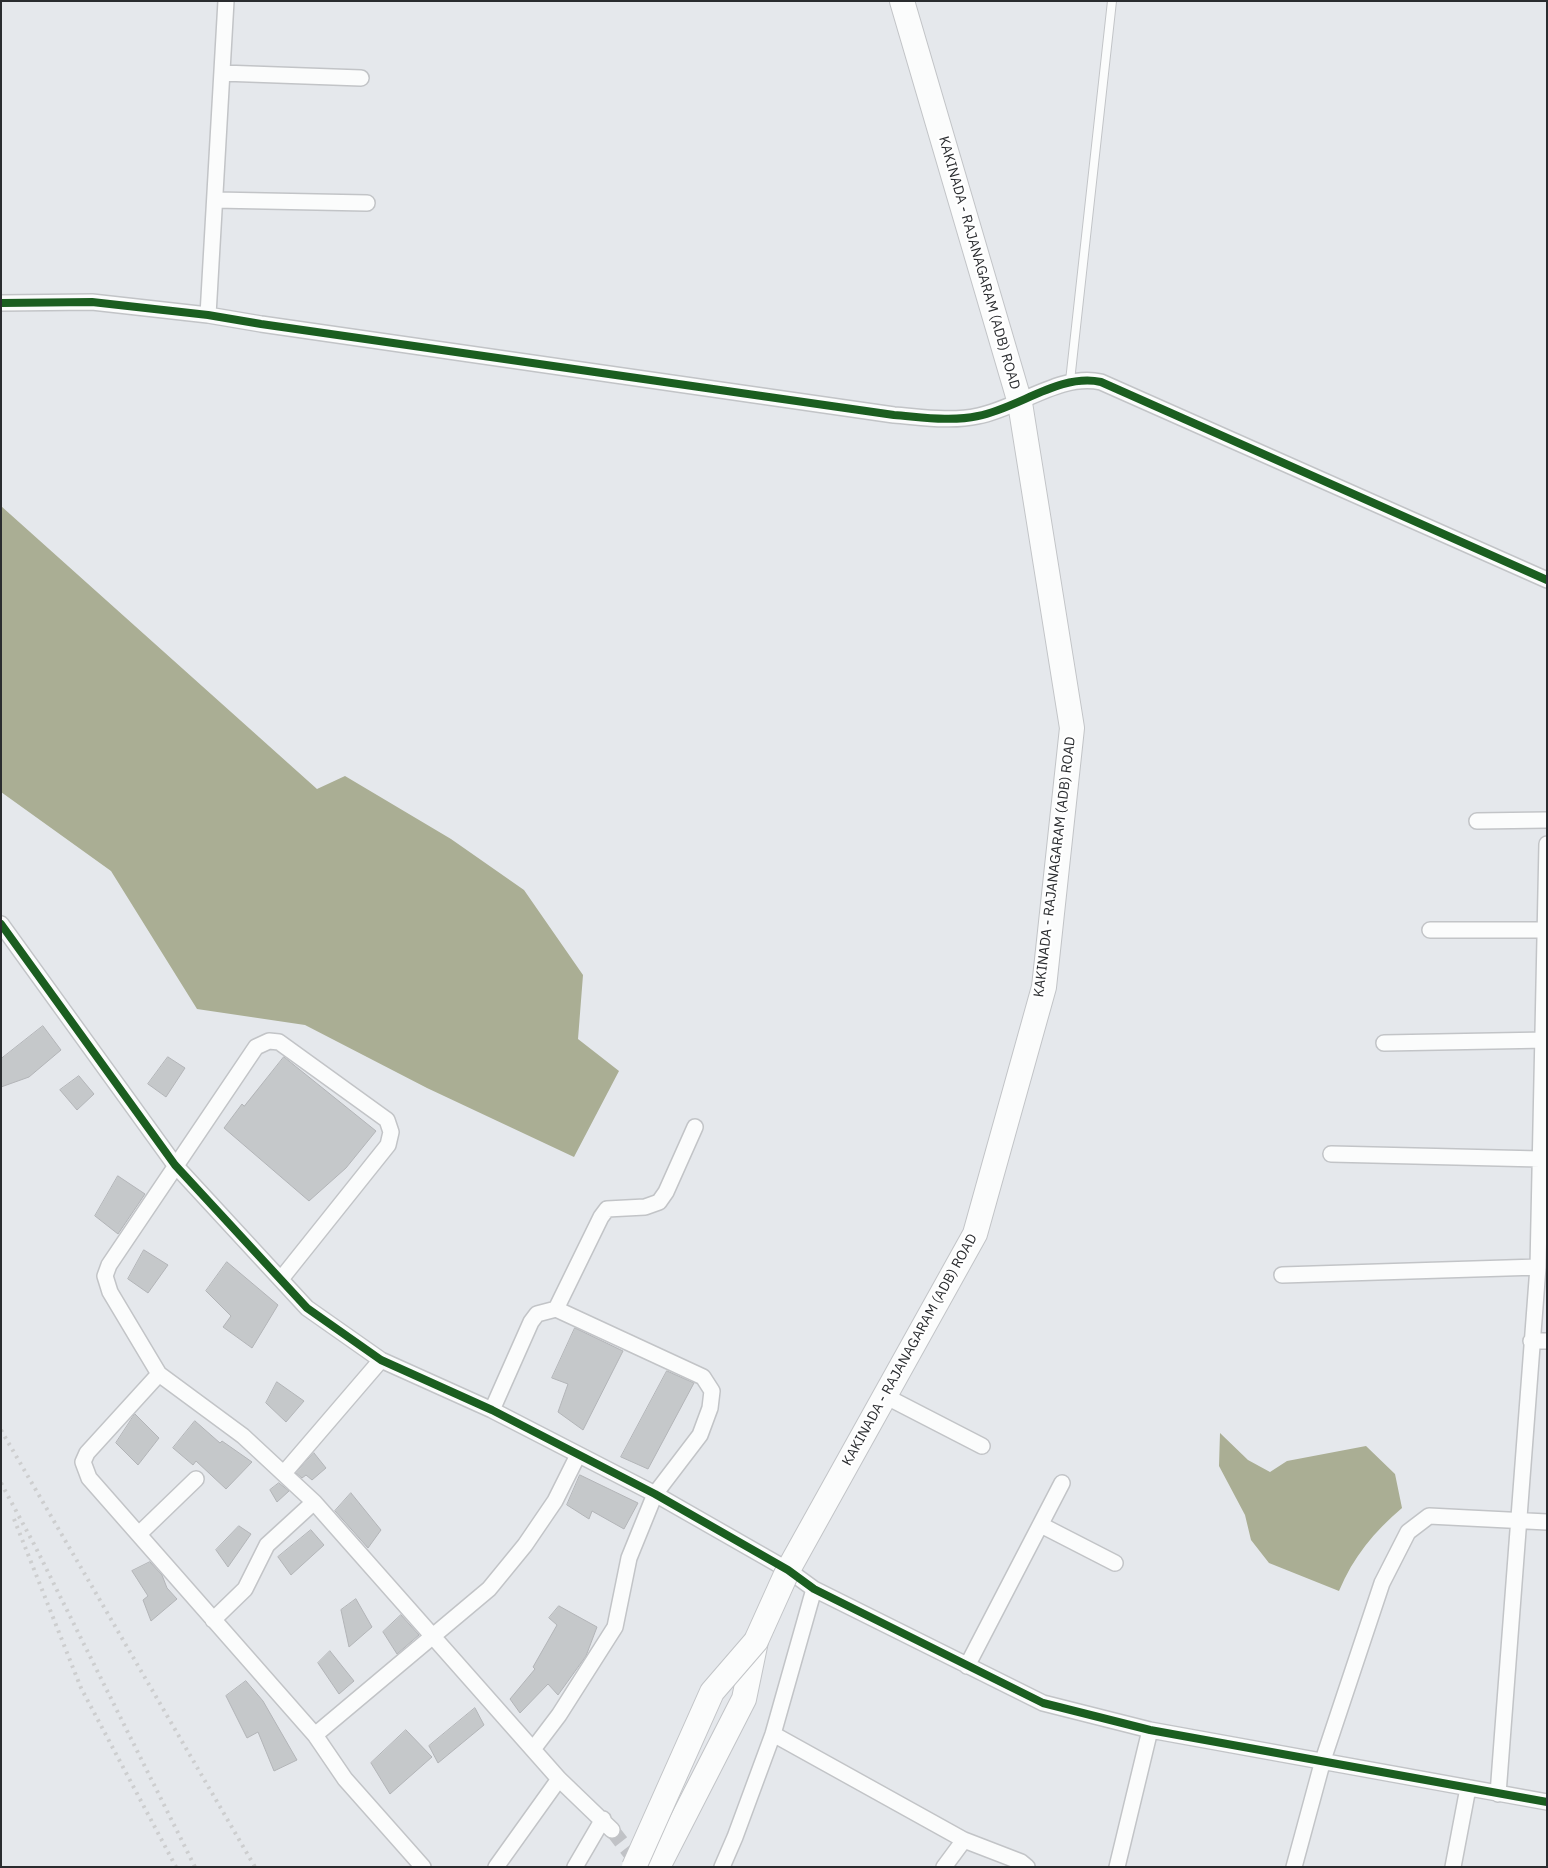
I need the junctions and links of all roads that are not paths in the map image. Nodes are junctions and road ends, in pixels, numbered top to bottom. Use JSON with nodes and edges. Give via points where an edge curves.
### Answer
{"nodes":[{"id":1,"x":226,"y":1,"type":"edge"},
{"id":2,"x":902,"y":1,"type":"edge"},
{"id":3,"x":1112,"y":1,"type":"edge"},
{"id":4,"x":222,"y":73,"type":"junction"},
{"id":5,"x":361,"y":78,"type":"dead end"},
{"id":6,"x":215,"y":200,"type":"junction"},
{"id":7,"x":368,"y":202,"type":"dead end"},
{"id":8,"x":1,"y":303,"type":"edge"},
{"id":9,"x":208,"y":315,"type":"junction"},
{"id":10,"x":1070,"y":381,"type":"junction"},
{"id":11,"x":1020,"y":403,"type":"junction"},
{"id":12,"x":1547,"y":580,"type":"edge"},
{"id":13,"x":1547,"y":820,"type":"edge"},
{"id":14,"x":1478,"y":821,"type":"dead end"},
{"id":15,"x":1547,"y":844,"type":"edge"},
{"id":16,"x":1,"y":924,"type":"edge"},
{"id":17,"x":1430,"y":930,"type":"dead end"},
{"id":18,"x":1546,"y":930,"type":"edge"},
{"id":19,"x":1545,"y":1040,"type":"edge"},
{"id":20,"x":1384,"y":1043,"type":"dead end"},
{"id":21,"x":695,"y":1127,"type":"dead end"},
{"id":22,"x":1331,"y":1154,"type":"dead end"},
{"id":23,"x":1540,"y":1159,"type":"junction"},
{"id":24,"x":175,"y":1165,"type":"junction"},
{"id":25,"x":1538,"y":1267,"type":"junction"},
{"id":26,"x":1282,"y":1275,"type":"dead end"},
{"id":27,"x":281,"y":1279,"type":"junction"},
{"id":28,"x":556,"y":1309,"type":"junction"},
{"id":29,"x":1531,"y":1340,"type":"junction"},
{"id":30,"x":1547,"y":1341,"type":"edge"},
{"id":31,"x":381,"y":1360,"type":"junction"},
{"id":32,"x":159,"y":1374,"type":"junction"},
{"id":33,"x":885,"y":1396,"type":"junction"},
{"id":34,"x":492,"y":1410,"type":"junction"},
{"id":35,"x":982,"y":1446,"type":"dead end"},
{"id":36,"x":578,"y":1455,"type":"junction"},
{"id":37,"x":284,"y":1473,"type":"junction"},
{"id":38,"x":196,"y":1479,"type":"dead end"},
{"id":39,"x":1062,"y":1484,"type":"dead end"},
{"id":40,"x":655,"y":1494,"type":"junction"},
{"id":41,"x":314,"y":1502,"type":"junction"},
{"id":42,"x":1518,"y":1521,"type":"junction"},
{"id":43,"x":1547,"y":1522,"type":"edge"},
{"id":44,"x":1041,"y":1525,"type":"junction"},
{"id":45,"x":139,"y":1534,"type":"junction"},
{"id":46,"x":1115,"y":1563,"type":"dead end"},
{"id":47,"x":788,"y":1570,"type":"junction"},
{"id":48,"x":814,"y":1589,"type":"junction"},
{"id":49,"x":214,"y":1620,"type":"junction"},
{"id":50,"x":432,"y":1636,"type":"junction"},
{"id":51,"x":756,"y":1641,"type":"junction"},
{"id":52,"x":967,"y":1666,"type":"junction"},
{"id":53,"x":1150,"y":1730,"type":"junction"},
{"id":54,"x":773,"y":1734,"type":"junction"},
{"id":55,"x":315,"y":1735,"type":"junction"},
{"id":56,"x":534,"y":1748,"type":"junction"},
{"id":57,"x":1323,"y":1760,"type":"junction"},
{"id":58,"x":559,"y":1779,"type":"junction"},
{"id":59,"x":1468,"y":1788,"type":"junction"},
{"id":60,"x":1498,"y":1794,"type":"junction"},
{"id":61,"x":1547,"y":1802,"type":"edge"},
{"id":62,"x":964,"y":1840,"type":"junction"},
{"id":63,"x":1121,"y":1866,"type":"edge"},
{"id":64,"x":423,"y":1867,"type":"edge"},
{"id":65,"x":496,"y":1867,"type":"edge"},
{"id":66,"x":575,"y":1867,"type":"edge"},
{"id":67,"x":634,"y":1867,"type":"edge"},
{"id":68,"x":658,"y":1867,"type":"edge"},
{"id":69,"x":722,"y":1867,"type":"edge"},
{"id":70,"x":944,"y":1867,"type":"edge"},
{"id":71,"x":1027,"y":1867,"type":"edge"},
{"id":72,"x":1294,"y":1867,"type":"edge"},
{"id":73,"x":1453,"y":1867,"type":"edge"}],
"edges":[{"from":1,"to":4,"type":"street"},
{"from":2,"to":11,"type":"main road","name":"KAKINADA - RAJANAGARAM (ADB) ROAD"},
{"from":3,"to":10,"type":"lane"},
{"from":4,"to":5,"type":"street"},
{"from":4,"to":6,"type":"street"},
{"from":6,"to":7,"type":"street"},
{"from":6,"to":9,"type":"street"},
{"from":8,"to":9,"type":"street","via":[[92,302]]},
{"from":9,"to":11,"type":"street","via":[[894,415],[935,418],[977,416]]},
{"from":10,"to":11,"type":"street"},
{"from":10,"to":12,"type":"street","via":[[1087,379],[1101,382]]},
{"from":11,"to":33,"type":"main road","name":"KAKINADA - RAJANAGARAM (ADB) ROAD","via":[[1072,728],[1044,987],[976,1234]]},
{"from":13,"to":14,"type":"street"},
{"from":15,"to":18,"type":"street"},
{"from":16,"to":24,"type":"street"},
{"from":17,"to":18,"type":"street"},
{"from":18,"to":19,"type":"street"},
{"from":19,"to":20,"type":"street"},
{"from":19,"to":23,"type":"street"},
{"from":21,"to":28,"type":"street","via":[[659,1202],[645,1207],[608,1209],[601,1217]]},
{"from":22,"to":23,"type":"street"},
{"from":23,"to":25,"type":"street"},
{"from":24,"to":27,"type":"street"},
{"from":24,"to":27,"type":"street","via":[[256,1047],[269,1041],[279,1042],[387,1120],[392,1132],[388,1145]]},
{"from":24,"to":32,"type":"street","via":[[105,1276],[110,1292]]},
{"from":25,"to":26,"type":"street"},
{"from":25,"to":29,"type":"street"},
{"from":27,"to":31,"type":"street","via":[[307,1308]]},
{"from":28,"to":34,"type":"street","via":[[537,1314],[531,1322]]},
{"from":28,"to":40,"type":"street","via":[[703,1377],[712,1391],[710,1408],[700,1434]]},
{"from":29,"to":30,"type":"street"},
{"from":29,"to":42,"type":"street"},
{"from":31,"to":34,"type":"street"},
{"from":31,"to":37,"type":"street"},
{"from":32,"to":37,"type":"street","via":[[243,1436]]},
{"from":32,"to":45,"type":"street","via":[[87,1452],[83,1462],[89,1478]]},
{"from":33,"to":35,"type":"street"},
{"from":33,"to":47,"type":"main road","name":"KAKINADA - RAJANAGARAM (ADB) ROAD"},
{"from":34,"to":36,"type":"street"},
{"from":36,"to":40,"type":"street"},
{"from":36,"to":50,"type":"street","via":[[555,1501],[490,1589]]},
{"from":37,"to":41,"type":"street"},
{"from":38,"to":45,"type":"street"},
{"from":39,"to":44,"type":"street"},
{"from":40,"to":47,"type":"street"},
{"from":40,"to":56,"type":"street","via":[[629,1558],[615,1627]]},
{"from":41,"to":49,"type":"street","via":[[266,1545],[246,1589]]},
{"from":41,"to":50,"type":"street"},
{"from":42,"to":43,"type":"street"},
{"from":42,"to":57,"type":"street","via":[[1429,1516],[1408,1532],[1382,1583]]},
{"from":42,"to":60,"type":"street"},
{"from":44,"to":46,"type":"street"},
{"from":44,"to":52,"type":"street"},
{"from":45,"to":49,"type":"street"},
{"from":47,"to":48,"type":"street"},
{"from":47,"to":51,"type":"main road","name":"KAKINADA - RAJANAGARAM (ADB) ROAD","bridge":true},
{"from":48,"to":52,"type":"street"},
{"from":48,"to":54,"type":"street"},
{"from":49,"to":55,"type":"street"},
{"from":50,"to":55,"type":"street"},
{"from":50,"to":56,"type":"street"},
{"from":51,"to":67,"type":"main road","name":"KAKINADA - RAJANAGARAM (ADB) ROAD","bridge":true,"via":[[712,1692]]},
{"from":51,"to":68,"type":"main road","via":[[744,1699]]},
{"from":52,"to":53,"type":"street","via":[[1043,1703]]},
{"from":53,"to":57,"type":"street"},
{"from":53,"to":63,"type":"street"},
{"from":54,"to":62,"type":"street"},
{"from":54,"to":69,"type":"street"},
{"from":55,"to":64,"type":"street","via":[[344,1779]]},
{"from":56,"to":58,"type":"street"},
{"from":57,"to":59,"type":"street"},
{"from":57,"to":72,"type":"street"},
{"from":58,"to":65,"type":"street"},
{"from":58,"to":66,"type":"street","via":[[608,1824]]},
{"from":59,"to":60,"type":"street"},
{"from":59,"to":73,"type":"street"},
{"from":60,"to":61,"type":"street"},
{"from":62,"to":70,"type":"street"},
{"from":62,"to":71,"type":"street"}]}
